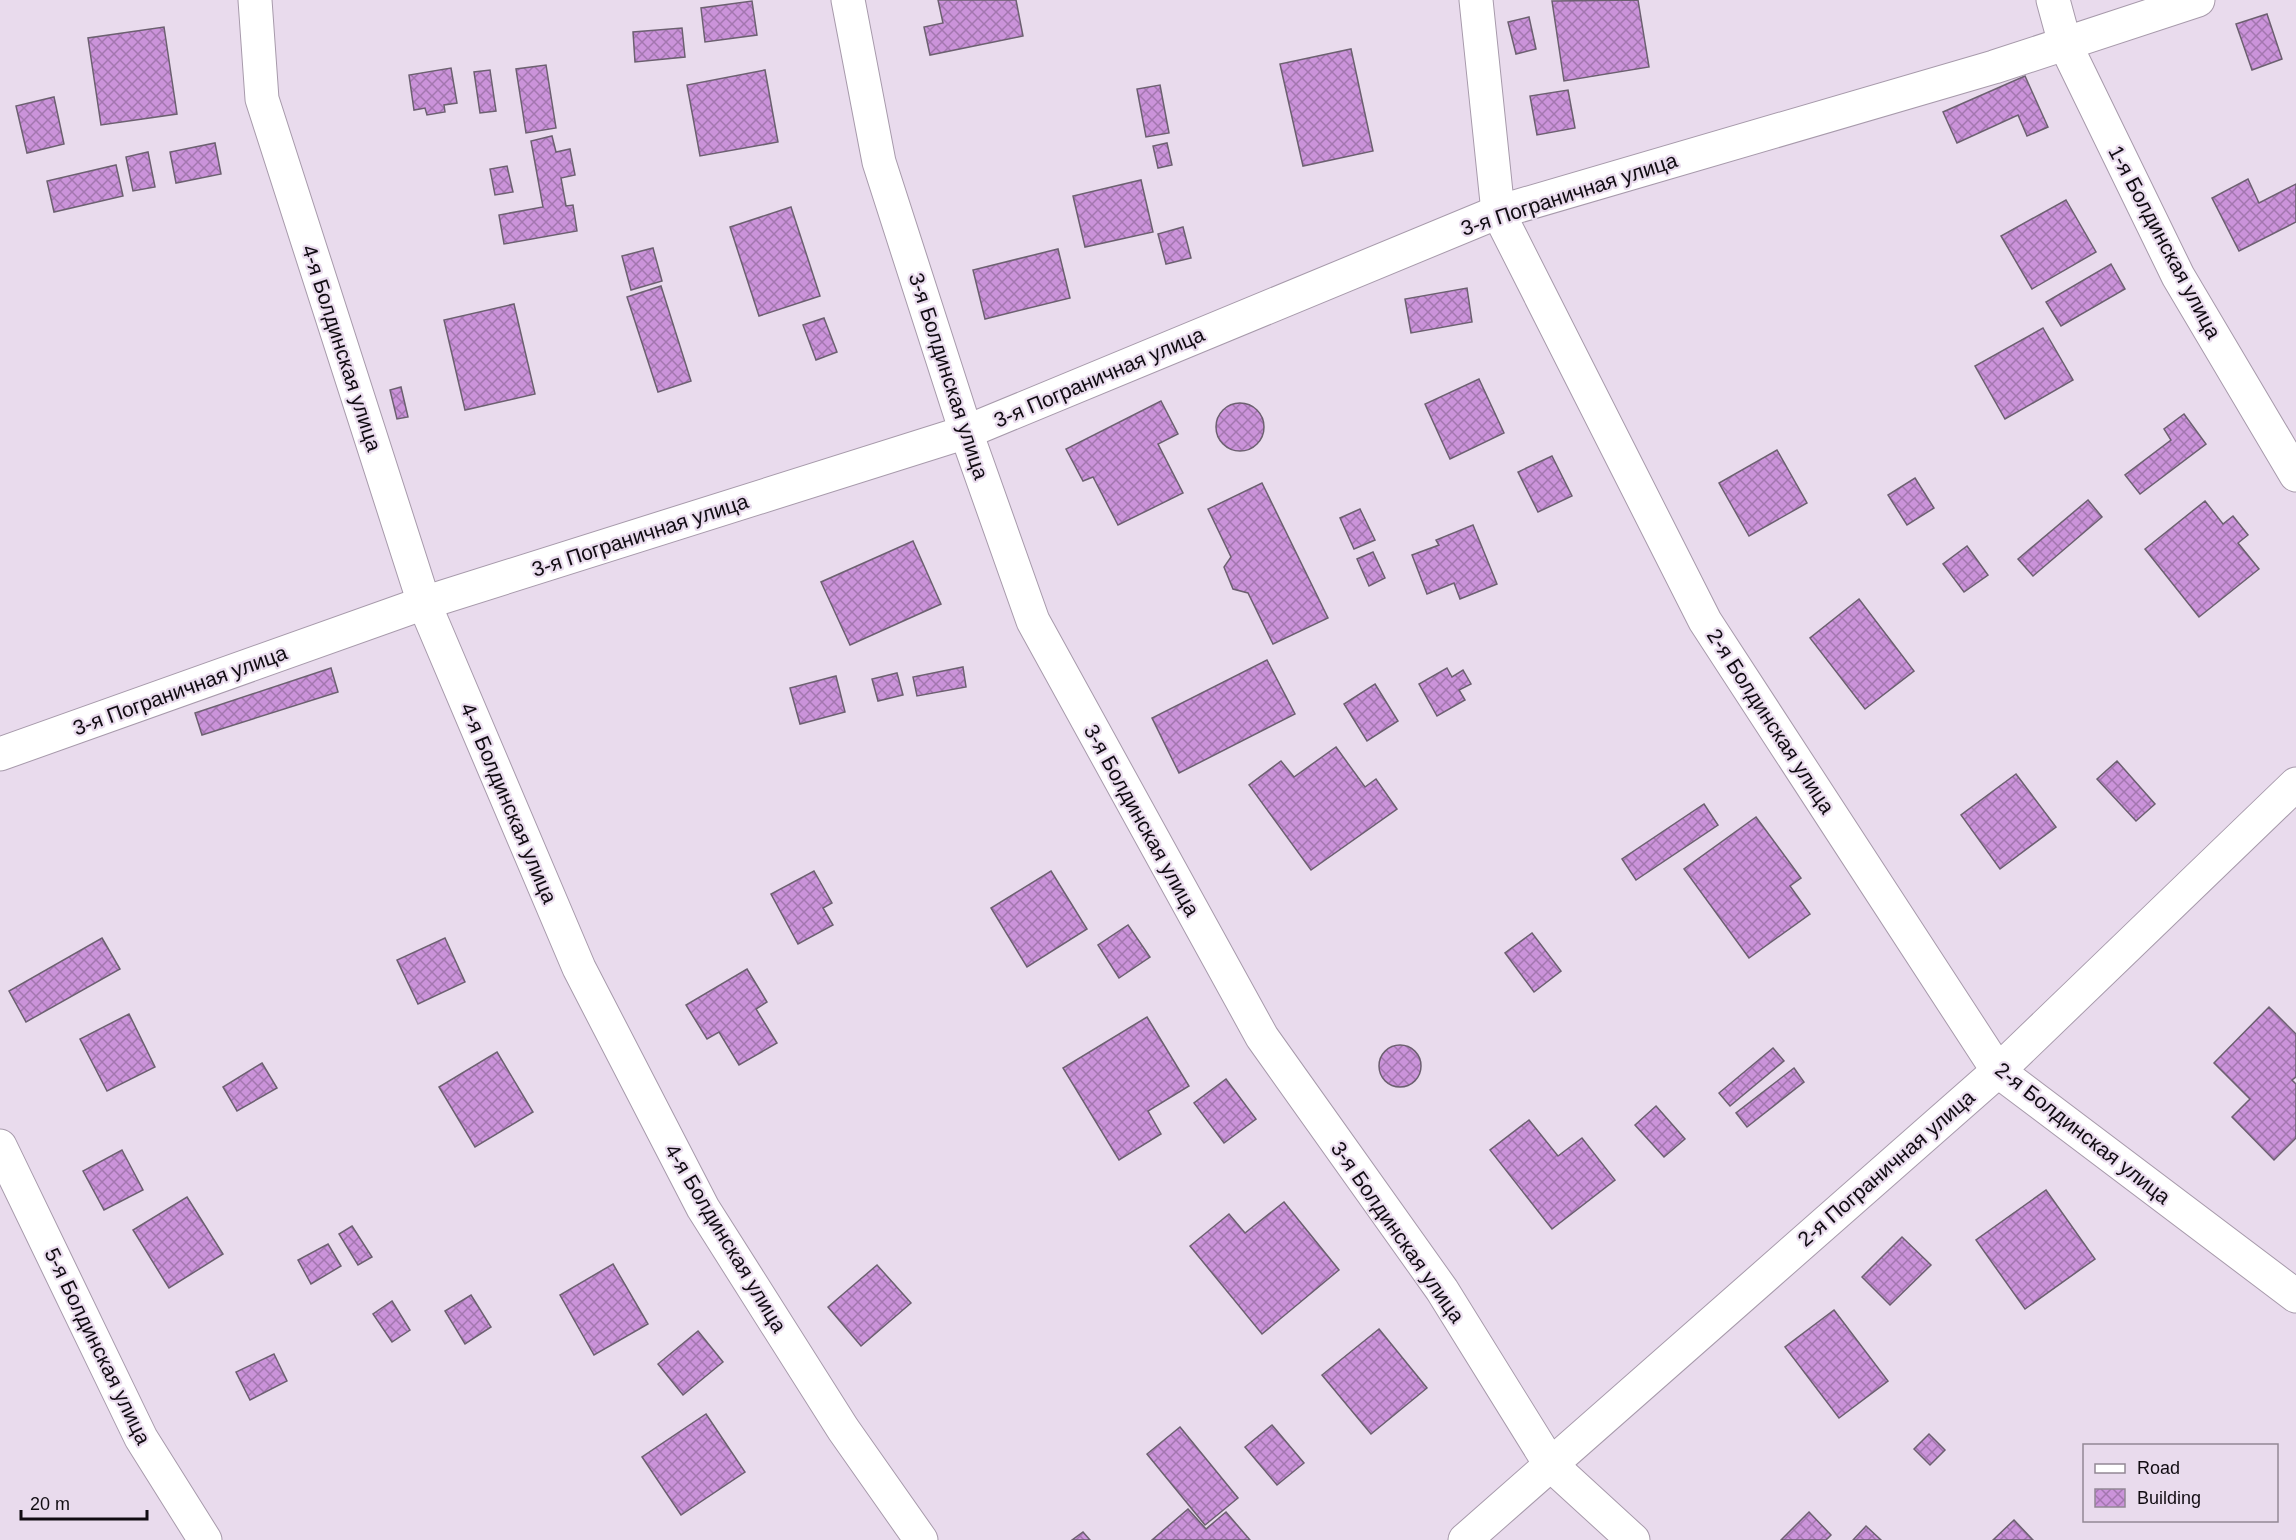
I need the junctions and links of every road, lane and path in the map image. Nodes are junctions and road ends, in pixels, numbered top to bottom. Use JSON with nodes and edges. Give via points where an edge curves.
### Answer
{"nodes":[{"id":1,"x":255,"y":0,"type":"edge"},
{"id":2,"x":848,"y":0,"type":"edge"},
{"id":3,"x":1476,"y":0,"type":"edge"},
{"id":4,"x":2053,"y":0,"type":"edge"},
{"id":5,"x":2198,"y":0,"type":"edge"},
{"id":6,"x":2065,"y":44,"type":"junction"},
{"id":7,"x":1498,"y":212,"type":"junction"},
{"id":8,"x":966,"y":432,"type":"junction"},
{"id":9,"x":2296,"y":475,"type":"edge"},
{"id":10,"x":424,"y":603,"type":"junction"},
{"id":11,"x":0,"y":754,"type":"edge"},
{"id":12,"x":2296,"y":784,"type":"edge"},
{"id":13,"x":1998,"y":1071,"type":"junction"},
{"id":14,"x":0,"y":1146,"type":"edge"},
{"id":15,"x":2296,"y":1296,"type":"edge"},
{"id":16,"x":1550,"y":1464,"type":"junction"},
{"id":17,"x":205,"y":1540,"type":"edge"},
{"id":18,"x":921,"y":1540,"type":"edge"},
{"id":19,"x":1465,"y":1540,"type":"edge"},
{"id":20,"x":1633,"y":1540,"type":"edge"}],
"edges":[{"from":1,"to":10,"type":"street","name":"4-я Болдинская улица","via":[[262,99]]},
{"from":2,"to":8,"type":"street","name":"3-я Болдинская улица","via":[[879,162]]},
{"from":3,"to":7,"type":"street","name":"2-я Болдинская улица"},
{"from":4,"to":6,"type":"street","name":"1-я Болдинская улица"},
{"from":5,"to":6,"type":"street","name":"3-я Пограничная улица"},
{"from":6,"to":7,"type":"street","name":"3-я Пограничная улица"},
{"from":6,"to":9,"type":"street","name":"1-я Болдинская улица","via":[[2178,276]]},
{"from":7,"to":8,"type":"street","name":"3-я Пограничная улица"},
{"from":7,"to":13,"type":"street","name":"2-я Болдинская улица","via":[[1706,621]]},
{"from":8,"to":10,"type":"street","name":"3-я Пограничная улица"},
{"from":8,"to":16,"type":"street","name":"3-я Болдинская улица","via":[[1033,621],[1262,1037],[1442,1290]]},
{"from":10,"to":11,"type":"street","name":"3-я Пограничная улица"},
{"from":10,"to":18,"type":"street","name":"4-я Болдинская улица","via":[[579,968],[703,1208],[843,1429]]},
{"from":12,"to":13,"type":"street","name":"2-я Пограничная улица"},
{"from":13,"to":15,"type":"street","name":"2-я Болдинская улица"},
{"from":13,"to":16,"type":"street","name":"2-я Пограничная улица"},
{"from":14,"to":17,"type":"street","name":"5-я Болдинская улица","via":[[141,1438]]},
{"from":16,"to":19,"type":"street","name":"2-я Пограничная улица"},
{"from":16,"to":20,"type":"street","name":"3-я Болдинская улица"}]}
